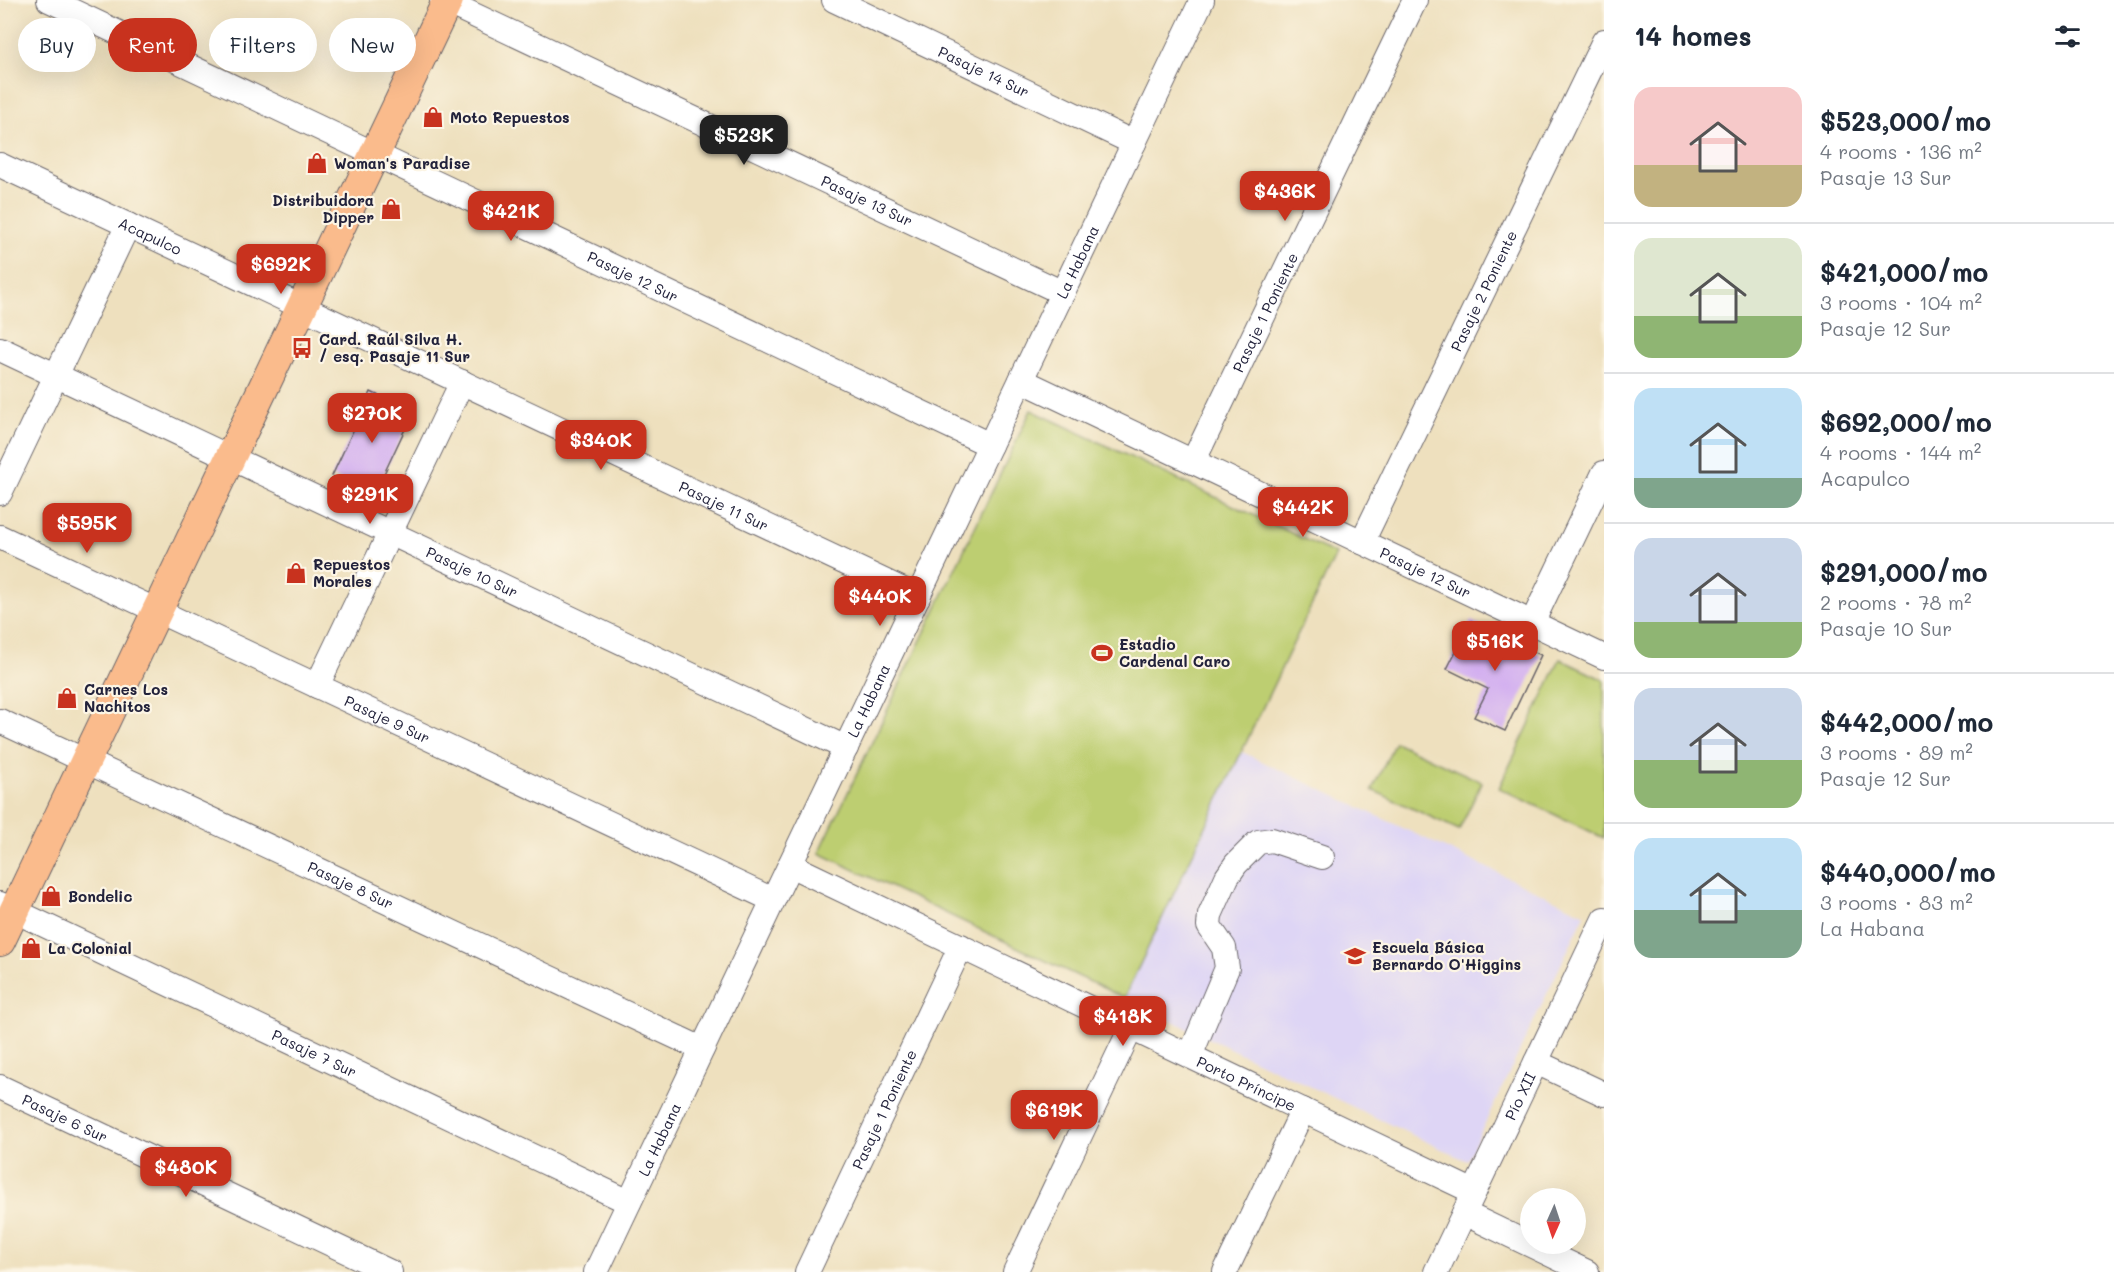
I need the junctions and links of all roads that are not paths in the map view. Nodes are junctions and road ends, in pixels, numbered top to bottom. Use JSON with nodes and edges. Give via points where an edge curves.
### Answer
{"nodes":[{"id":1,"x":49,"y":0,"type":"edge"},
{"id":2,"x":834,"y":0,"type":"edge"},
{"id":3,"x":1202,"y":0,"type":"edge"},
{"id":4,"x":1415,"y":0,"type":"edge"},
{"id":5,"x":446,"y":1,"type":"edge"},
{"id":6,"x":1604,"y":40,"type":"edge"},
{"id":7,"x":1134,"y":143,"type":"junction"},
{"id":8,"x":375,"y":154,"type":"junction"},
{"id":9,"x":0,"y":165,"type":"edge"},
{"id":10,"x":128,"y":225,"type":"junction"},
{"id":11,"x":1063,"y":293,"type":"junction"},
{"id":12,"x":302,"y":307,"type":"junction"},
{"id":13,"x":0,"y":349,"type":"edge"},
{"id":14,"x":56,"y":375,"type":"junction"},
{"id":15,"x":1021,"y":380,"type":"junction"},
{"id":16,"x":462,"y":382,"type":"junction"},
{"id":17,"x":990,"y":445,"type":"junction"},
{"id":18,"x":230,"y":457,"type":"junction"},
{"id":19,"x":1193,"y":462,"type":"junction"},
{"id":20,"x":1604,"y":473,"type":"edge"},
{"id":21,"x":0,"y":494,"type":"edge"},
{"id":22,"x":390,"y":532,"type":"junction"},
{"id":23,"x":0,"y":537,"type":"edge"},
{"id":24,"x":1362,"y":542,"type":"junction"},
{"id":25,"x":918,"y":597,"type":"junction"},
{"id":26,"x":157,"y":610,"type":"junction"},
{"id":27,"x":1532,"y":623,"type":"junction"},
{"id":28,"x":1604,"y":657,"type":"edge"},
{"id":29,"x":317,"y":686,"type":"junction"},
{"id":30,"x":0,"y":721,"type":"edge"},
{"id":31,"x":846,"y":748,"type":"junction"},
{"id":32,"x":85,"y":762,"type":"junction"},
{"id":33,"x":1322,"y":857,"type":"dead end"},
{"id":34,"x":790,"y":865,"type":"junction"},
{"id":35,"x":773,"y":900,"type":"junction"},
{"id":36,"x":7,"y":908,"type":"edge"},
{"id":37,"x":1604,"y":919,"type":"edge"},
{"id":38,"x":0,"y":940,"type":"edge"},
{"id":39,"x":961,"y":946,"type":"junction"},
{"id":40,"x":1131,"y":1028,"type":"junction"},
{"id":41,"x":702,"y":1050,"type":"junction"},
{"id":42,"x":1190,"y":1056,"type":"junction"},
{"id":43,"x":1536,"y":1062,"type":"junction"},
{"id":44,"x":0,"y":1087,"type":"edge"},
{"id":45,"x":1604,"y":1094,"type":"edge"},
{"id":46,"x":1303,"y":1110,"type":"junction"},
{"id":47,"x":629,"y":1202,"type":"junction"},
{"id":48,"x":1469,"y":1202,"type":"junction"},
{"id":49,"x":390,"y":1272,"type":"edge"},
{"id":50,"x":596,"y":1272,"type":"edge"},
{"id":51,"x":807,"y":1272,"type":"edge"},
{"id":52,"x":1015,"y":1272,"type":"edge"},
{"id":53,"x":1225,"y":1272,"type":"edge"},
{"id":54,"x":1436,"y":1272,"type":"edge"},
{"id":55,"x":1587,"y":1272,"type":"edge"}],
"edges":[{"from":1,"to":8,"type":"street","name":"Pasaje 12 Sur"},
{"from":2,"to":7,"type":"street","name":"Pasaje 14 Sur"},
{"from":3,"to":7,"type":"street","name":"La Habana"},
{"from":4,"to":19,"type":"street","name":"Pasaje 1 Poniente"},
{"from":5,"to":8,"type":"main road"},
{"from":5,"to":11,"type":"street","name":"Pasaje 13 Sur"},
{"from":6,"to":24,"type":"street","name":"Pasaje 2 Poniente"},
{"from":7,"to":11,"type":"street","name":"La Habana"},
{"from":8,"to":12,"type":"main road"},
{"from":8,"to":17,"type":"street","name":"Pasaje 12 Sur"},
{"from":9,"to":10,"type":"street","name":"Acapulco"},
{"from":10,"to":12,"type":"street","name":"Acapulco"},
{"from":10,"to":14,"type":"street"},
{"from":11,"to":15,"type":"street","name":"La Habana"},
{"from":12,"to":16,"type":"street","name":"Pasaje 11 Sur"},
{"from":12,"to":18,"type":"main road"},
{"from":13,"to":14,"type":"street","name":"Pasaje 10 Sur"},
{"from":14,"to":18,"type":"street","name":"Pasaje 10 Sur"},
{"from":14,"to":21,"type":"street"},
{"from":15,"to":17,"type":"street","name":"La Habana"},
{"from":15,"to":19,"type":"street","name":"Pasaje 12 Sur"},
{"from":16,"to":22,"type":"street"},
{"from":16,"to":25,"type":"street","name":"Pasaje 11 Sur"},
{"from":17,"to":25,"type":"street","name":"La Habana"},
{"from":18,"to":22,"type":"street","name":"Pasaje 10 Sur"},
{"from":18,"to":26,"type":"main road"},
{"from":19,"to":24,"type":"street","name":"Pasaje 12 Sur"},
{"from":20,"to":27,"type":"street"},
{"from":22,"to":29,"type":"street"},
{"from":22,"to":31,"type":"street","name":"Pasaje 10 Sur"},
{"from":23,"to":26,"type":"street","name":"Pasaje 9 Sur"},
{"from":24,"to":27,"type":"street","name":"Pasaje 12 Sur"},
{"from":25,"to":31,"type":"street","name":"La Habana"},
{"from":26,"to":29,"type":"street","name":"Pasaje 9 Sur"},
{"from":26,"to":32,"type":"main road"},
{"from":27,"to":28,"type":"street","name":"Pasaje 12 Sur"},
{"from":29,"to":35,"type":"street","name":"Pasaje 9 Sur"},
{"from":30,"to":32,"type":"street","name":"Pasaje 8 Sur"},
{"from":31,"to":34,"type":"street","name":"La Habana"},
{"from":32,"to":36,"type":"main road"},
{"from":32,"to":41,"type":"street","name":"Pasaje 8 Sur"},
{"from":33,"to":42,"type":"street","via":[[1272,840],[1258,842],[1227,877],[1209,926],[1224,948],[1227,968]]},
{"from":34,"to":35,"type":"street","name":"La Habana"},
{"from":34,"to":39,"type":"street","name":"Porto Príncipe"},
{"from":35,"to":41,"type":"street","name":"La Habana"},
{"from":36,"to":38,"type":"main road"},
{"from":36,"to":47,"type":"street","name":"Pasaje 7 Sur"},
{"from":37,"to":43,"type":"street","name":"Pío XII"},
{"from":39,"to":40,"type":"street","name":"Porto Príncipe"},
{"from":39,"to":51,"type":"street","name":"Pasaje 1 Poniente"},
{"from":40,"to":42,"type":"street","name":"Porto Príncipe"},
{"from":40,"to":52,"type":"street"},
{"from":41,"to":47,"type":"street","name":"La Habana"},
{"from":42,"to":46,"type":"street","name":"Porto Príncipe"},
{"from":43,"to":45,"type":"street"},
{"from":43,"to":48,"type":"street","name":"Pío XII"},
{"from":44,"to":49,"type":"street","name":"Pasaje 6 Sur"},
{"from":46,"to":48,"type":"street","name":"Porto Príncipe"},
{"from":46,"to":53,"type":"street"},
{"from":47,"to":50,"type":"street","name":"La Habana"},
{"from":48,"to":54,"type":"street","name":"Pío XII"},
{"from":48,"to":55,"type":"street"}]}
